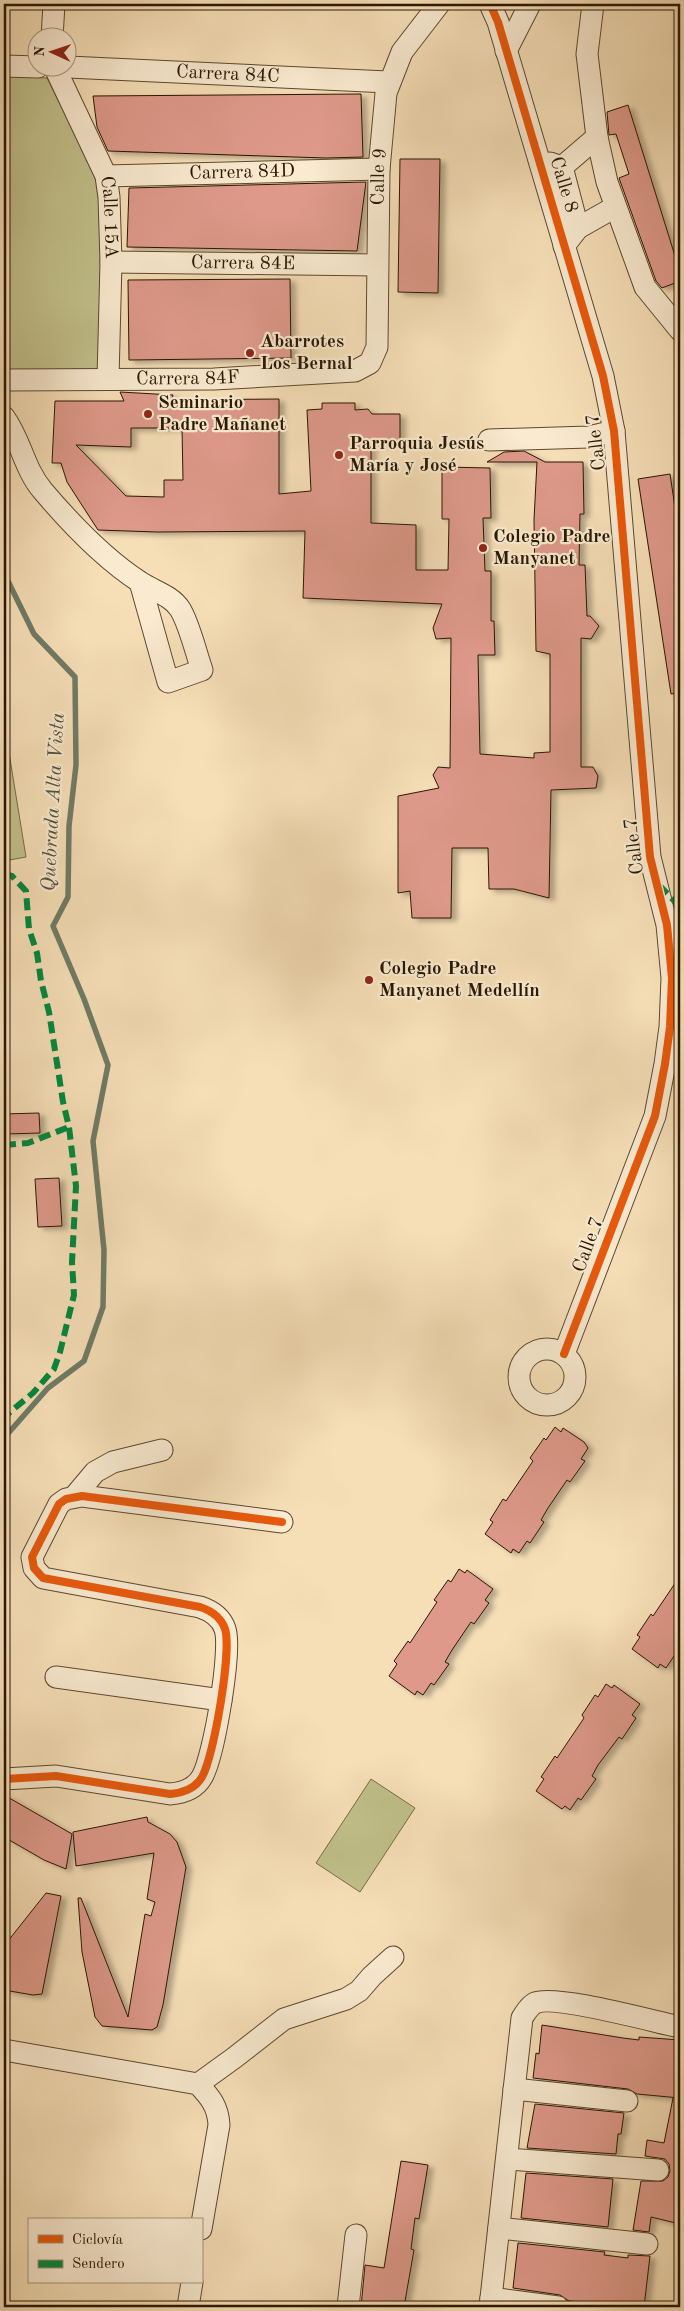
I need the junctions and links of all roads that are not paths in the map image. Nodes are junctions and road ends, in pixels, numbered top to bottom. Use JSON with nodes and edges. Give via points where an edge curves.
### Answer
{"nodes":[{"id":1,"x":54,"y":4,"type":"edge"},
{"id":2,"x":439,"y":4,"type":"edge"},
{"id":3,"x":490,"y":4,"type":"edge"},
{"id":4,"x":530,"y":4,"type":"edge"},
{"id":5,"x":593,"y":4,"type":"edge"},
{"id":6,"x":53,"y":28,"type":"edge"},
{"id":7,"x":506,"y":51,"type":"junction"},
{"id":8,"x":4,"y":66,"type":"edge"},
{"id":9,"x":78,"y":66,"type":"edge"},
{"id":10,"x":28,"y":67,"type":"edge"},
{"id":11,"x":60,"y":78,"type":"edge"},
{"id":12,"x":388,"y":82,"type":"junction"},
{"id":13,"x":597,"y":137,"type":"junction"},
{"id":14,"x":538,"y":159,"type":"junction"},
{"id":15,"x":562,"y":167,"type":"junction"},
{"id":16,"x":379,"y":169,"type":"junction"},
{"id":17,"x":106,"y":176,"type":"junction"},
{"id":18,"x":615,"y":207,"type":"junction"},
{"id":19,"x":578,"y":228,"type":"junction"},
{"id":20,"x":564,"y":246,"type":"junction"},
{"id":21,"x":111,"y":262,"type":"junction"},
{"id":22,"x":377,"y":264,"type":"junction"},
{"id":23,"x":680,"y":330,"type":"edge"},
{"id":24,"x":370,"y":363,"type":"joint"},
{"id":25,"x":603,"y":376,"type":"joint"},
{"id":26,"x":108,"y":379,"type":"junction"},
{"id":27,"x":4,"y":380,"type":"edge"},
{"id":28,"x":4,"y":417,"type":"edge"},
{"id":29,"x":614,"y":431,"type":"junction"},
{"id":30,"x":489,"y":440,"type":"dead end"},
{"id":31,"x":140,"y":582,"type":"dead end"},
{"id":32,"x":564,"y":1354,"type":"dead end"},
{"id":33,"x":162,"y":1450,"type":"dead end"},
{"id":34,"x":74,"y":1497,"type":"junction"},
{"id":35,"x":282,"y":1522,"type":"dead end"},
{"id":36,"x":56,"y":1677,"type":"dead end"},
{"id":37,"x":221,"y":1700,"type":"junction"},
{"id":38,"x":4,"y":1780,"type":"edge"},
{"id":39,"x":393,"y":1957,"type":"dead end"},
{"id":40,"x":680,"y":2027,"type":"edge"},
{"id":41,"x":4,"y":2050,"type":"edge"},
{"id":42,"x":198,"y":2084,"type":"junction"},
{"id":43,"x":514,"y":2089,"type":"junction"},
{"id":44,"x":627,"y":2101,"type":"dead end"},
{"id":45,"x":506,"y":2159,"type":"junction"},
{"id":46,"x":658,"y":2170,"type":"dead end"},
{"id":47,"x":202,"y":2223,"type":"edge"},
{"id":48,"x":499,"y":2228,"type":"junction"},
{"id":49,"x":356,"y":2235,"type":"dead end"},
{"id":50,"x":647,"y":2244,"type":"dead end"},
{"id":51,"x":192,"y":2284,"type":"edge"},
{"id":52,"x":490,"y":2303,"type":"edge"},
{"id":53,"x":188,"y":2307,"type":"edge"},
{"id":54,"x":348,"y":2307,"type":"edge"},
{"id":55,"x":558,"y":2307,"type":"edge"}],
"edges":[{"from":1,"to":6,"type":"street"},
{"from":2,"to":12,"type":"street","name":"Calle 9","via":[[402,52]]},
{"from":3,"to":7,"type":"street","name":"Calle 8"},
{"from":4,"to":7,"type":"street"},
{"from":5,"to":13,"type":"street","via":[[587,54]]},
{"from":7,"to":14,"type":"street","name":"Calle 8"},
{"from":8,"to":10,"type":"street"},
{"from":9,"to":12,"type":"street","name":"Carrera 84C"},
{"from":11,"to":17,"type":"street","name":"Calle 15A"},
{"from":12,"to":16,"type":"street","name":"Calle 9"},
{"from":13,"to":15,"type":"street"},
{"from":13,"to":18,"type":"street"},
{"from":14,"to":15,"type":"street"},
{"from":14,"to":20,"type":"street","name":"Calle 8"},
{"from":15,"to":19,"type":"street"},
{"from":16,"to":17,"type":"street","name":"Carrera 84D"},
{"from":16,"to":22,"type":"street","name":"Calle 9"},
{"from":17,"to":21,"type":"street","name":"Calle 15A"},
{"from":18,"to":19,"type":"street"},
{"from":18,"to":23,"type":"street","via":[[644,287]]},
{"from":19,"to":20,"type":"street"},
{"from":20,"to":25,"type":"street","name":"Calle 8"},
{"from":21,"to":22,"type":"street","name":"Carrera 84E"},
{"from":21,"to":26,"type":"street","name":"Calle 15A"},
{"from":22,"to":24,"type":"street","name":"Calle 9","via":[[377,347]]},
{"from":24,"to":26,"type":"street","name":"Carrera 84F","via":[[355,371],[214,379]]},
{"from":25,"to":29,"type":"street","name":"Calle 7"},
{"from":26,"to":27,"type":"street","name":"Carrera 84F"},
{"from":28,"to":31,"type":"street","via":[[15,433],[26,464],[40,488],[95,546]]},
{"from":29,"to":30,"type":"street","via":[[589,437]]},
{"from":29,"to":32,"type":"street","name":"Calle 7","via":[[650,857],[667,925],[672,978],[670,1026],[655,1116]]},
{"from":33,"to":34,"type":"street","via":[[113,1462],[95,1472]]},
{"from":34,"to":35,"type":"street"},
{"from":34,"to":37,"type":"street","via":[[59,1504],[32,1557],[38,1574],[50,1581],[200,1607],[214,1613],[227,1634]]},
{"from":36,"to":37,"type":"street"},
{"from":37,"to":38,"type":"street","via":[[220,1720],[203,1776],[197,1784],[180,1793],[56,1776]]},
{"from":39,"to":42,"type":"street","via":[[359,1991],[346,1999],[284,2018]]},
{"from":40,"to":43,"type":"street","via":[[571,2004],[535,2003],[522,2018]]},
{"from":41,"to":42,"type":"street"},
{"from":42,"to":47,"type":"street","via":[[212,2099],[218,2111],[219,2125]]},
{"from":43,"to":44,"type":"street"},
{"from":43,"to":45,"type":"street"},
{"from":45,"to":46,"type":"street"},
{"from":45,"to":48,"type":"street"},
{"from":48,"to":50,"type":"street"},
{"from":48,"to":52,"type":"street"},
{"from":49,"to":54,"type":"street"},
{"from":51,"to":53,"type":"street"},
{"from":52,"to":55,"type":"street"}]}
